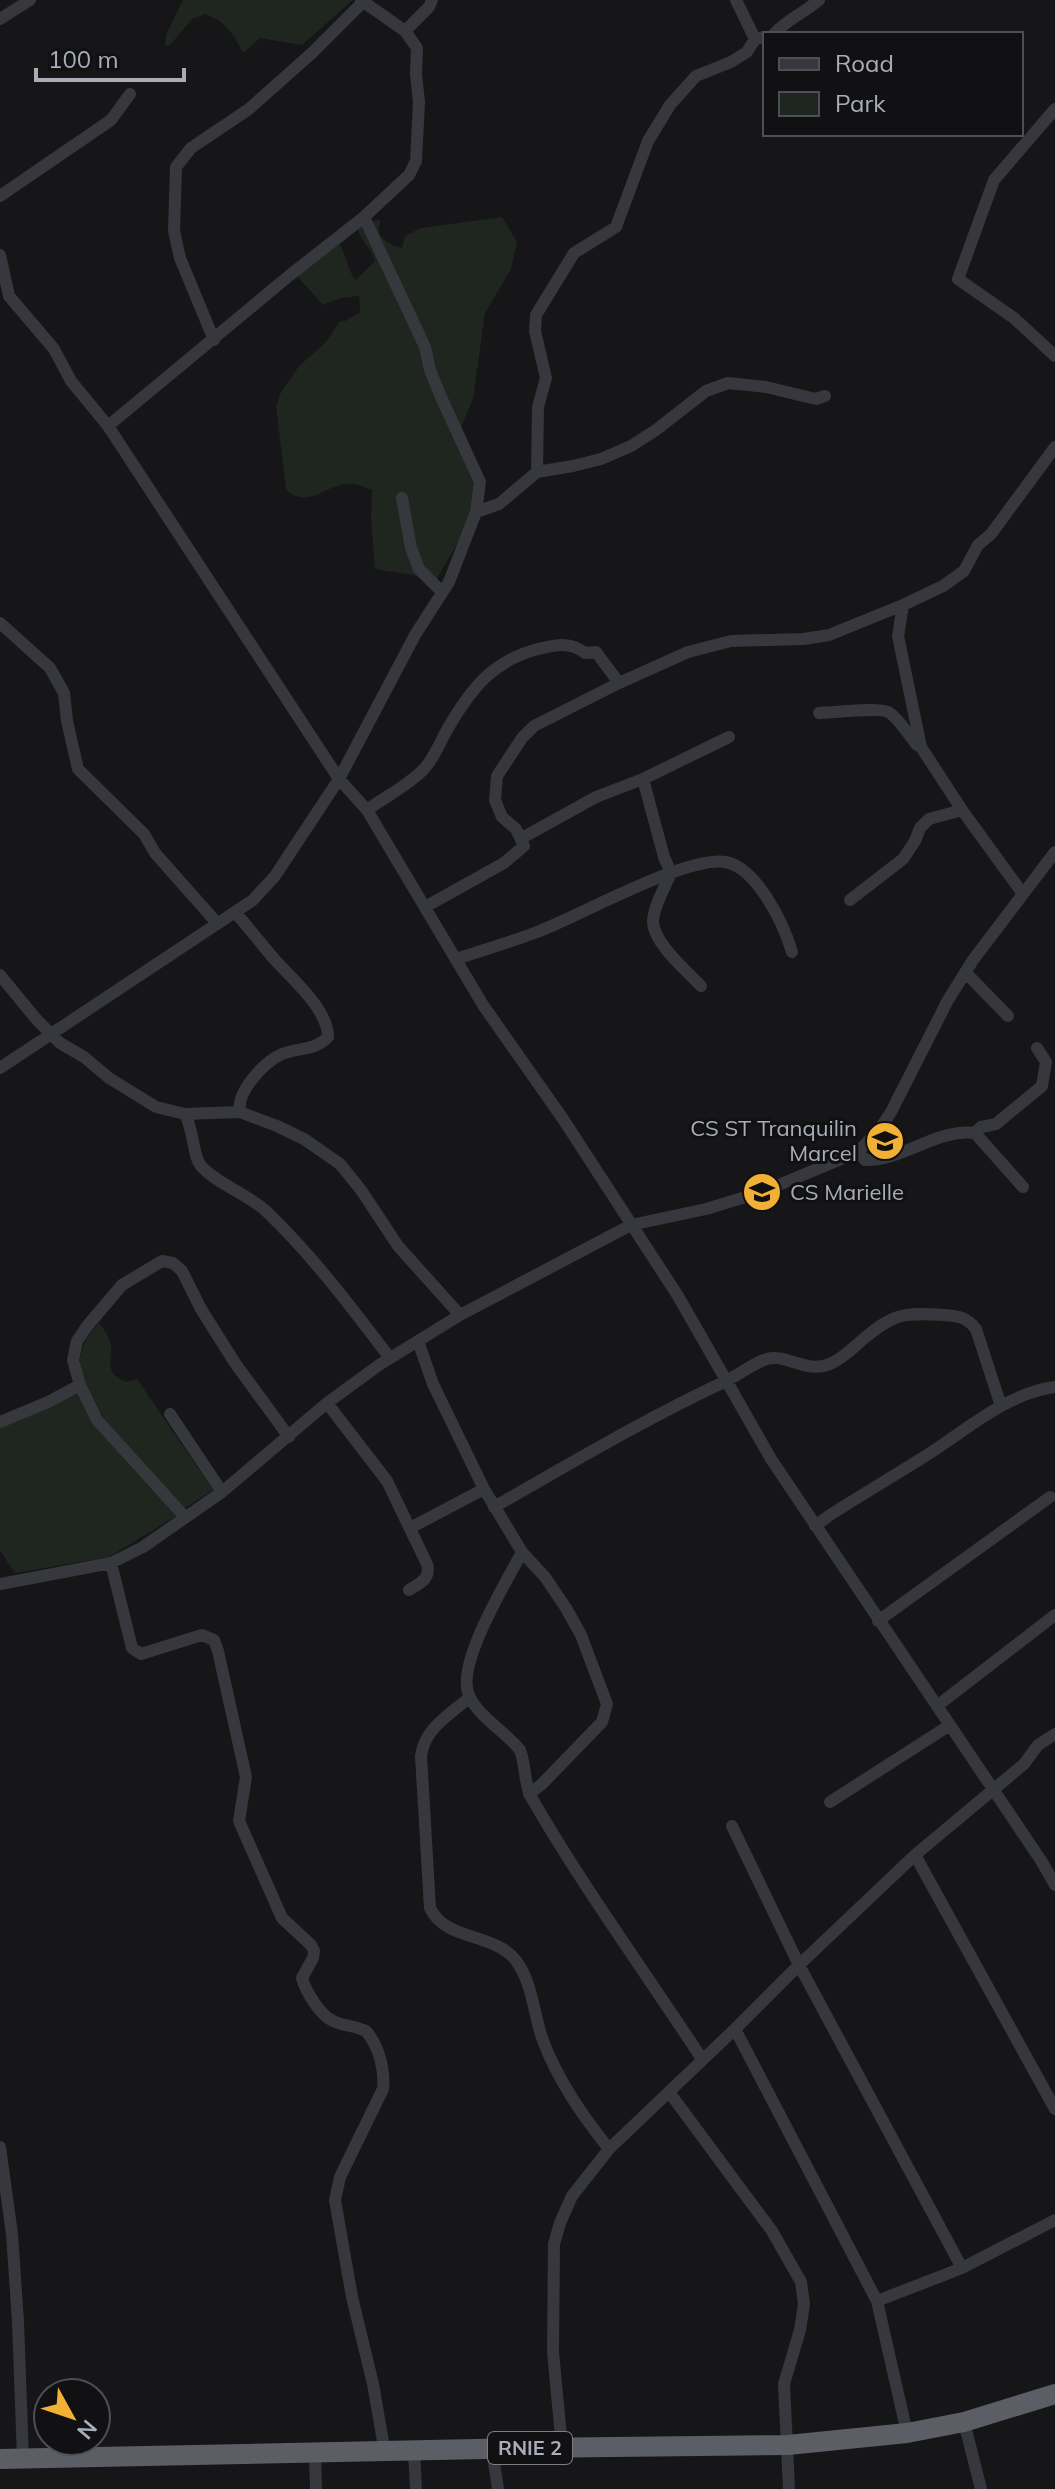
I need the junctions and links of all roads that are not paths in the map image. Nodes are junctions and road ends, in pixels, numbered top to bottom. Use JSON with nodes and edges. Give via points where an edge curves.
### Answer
{"nodes":[{"id":1,"x":30,"y":0,"type":"edge"},
{"id":2,"x":432,"y":0,"type":"edge"},
{"id":3,"x":736,"y":0,"type":"edge"},
{"id":4,"x":819,"y":0,"type":"edge"},
{"id":5,"x":362,"y":1,"type":"edge"},
{"id":6,"x":0,"y":19,"type":"edge"},
{"id":7,"x":405,"y":31,"type":"junction"},
{"id":8,"x":776,"y":32,"type":"edge"},
{"id":9,"x":760,"y":38,"type":"edge"},
{"id":10,"x":130,"y":94,"type":"dead end"},
{"id":11,"x":1055,"y":109,"type":"edge"},
{"id":12,"x":0,"y":196,"type":"edge"},
{"id":13,"x":364,"y":217,"type":"junction"},
{"id":14,"x":0,"y":255,"type":"edge"},
{"id":15,"x":4,"y":294,"type":"edge"},
{"id":16,"x":214,"y":340,"type":"junction"},
{"id":17,"x":1055,"y":356,"type":"edge"},
{"id":18,"x":825,"y":396,"type":"dead end"},
{"id":19,"x":108,"y":426,"type":"junction"},
{"id":20,"x":1055,"y":447,"type":"edge"},
{"id":21,"x":537,"y":472,"type":"junction"},
{"id":22,"x":402,"y":498,"type":"dead end"},
{"id":23,"x":476,"y":512,"type":"junction"},
{"id":24,"x":442,"y":592,"type":"junction"},
{"id":25,"x":903,"y":605,"type":"junction"},
{"id":26,"x":0,"y":623,"type":"edge"},
{"id":27,"x":619,"y":683,"type":"junction"},
{"id":28,"x":819,"y":713,"type":"dead end"},
{"id":29,"x":729,"y":737,"type":"dead end"},
{"id":30,"x":921,"y":747,"type":"junction"},
{"id":31,"x":339,"y":779,"type":"junction"},
{"id":32,"x":643,"y":779,"type":"junction"},
{"id":33,"x":367,"y":810,"type":"junction"},
{"id":34,"x":962,"y":810,"type":"junction"},
{"id":35,"x":522,"y":838,"type":"junction"},
{"id":36,"x":1055,"y":852,"type":"edge"},
{"id":37,"x":1041,"y":868,"type":"junction"},
{"id":38,"x":1055,"y":872,"type":"edge"},
{"id":39,"x":671,"y":873,"type":"junction"},
{"id":40,"x":1023,"y":894,"type":"junction"},
{"id":41,"x":850,"y":900,"type":"dead end"},
{"id":42,"x":425,"y":907,"type":"junction"},
{"id":43,"x":235,"y":912,"type":"junction"},
{"id":44,"x":217,"y":923,"type":"junction"},
{"id":45,"x":792,"y":952,"type":"dead end"},
{"id":46,"x":456,"y":959,"type":"junction"},
{"id":47,"x":966,"y":973,"type":"junction"},
{"id":48,"x":0,"y":975,"type":"edge"},
{"id":49,"x":701,"y":986,"type":"dead end"},
{"id":50,"x":1008,"y":1016,"type":"dead end"},
{"id":51,"x":49,"y":1033,"type":"junction"},
{"id":52,"x":1037,"y":1048,"type":"dead end"},
{"id":53,"x":0,"y":1068,"type":"edge"},
{"id":54,"x":240,"y":1112,"type":"junction"},
{"id":55,"x":185,"y":1114,"type":"junction"},
{"id":56,"x":975,"y":1133,"type":"junction"},
{"id":57,"x":858,"y":1152,"type":"junction"},
{"id":58,"x":1023,"y":1187,"type":"dead end"},
{"id":59,"x":631,"y":1225,"type":"junction"},
{"id":60,"x":460,"y":1315,"type":"junction"},
{"id":61,"x":418,"y":1341,"type":"junction"},
{"id":62,"x":390,"y":1358,"type":"junction"},
{"id":63,"x":726,"y":1381,"type":"junction"},
{"id":64,"x":80,"y":1385,"type":"junction"},
{"id":65,"x":1055,"y":1387,"type":"edge"},
{"id":66,"x":327,"y":1403,"type":"junction"},
{"id":67,"x":1001,"y":1406,"type":"junction"},
{"id":68,"x":170,"y":1414,"type":"dead end"},
{"id":69,"x":0,"y":1422,"type":"edge"},
{"id":70,"x":289,"y":1437,"type":"junction"},
{"id":71,"x":484,"y":1489,"type":"junction"},
{"id":72,"x":222,"y":1492,"type":"junction"},
{"id":73,"x":1050,"y":1497,"type":"dead end"},
{"id":74,"x":494,"y":1507,"type":"junction"},
{"id":75,"x":185,"y":1517,"type":"junction"},
{"id":76,"x":815,"y":1526,"type":"junction"},
{"id":77,"x":410,"y":1528,"type":"junction"},
{"id":78,"x":522,"y":1552,"type":"junction"},
{"id":79,"x":111,"y":1563,"type":"junction"},
{"id":80,"x":0,"y":1584,"type":"edge"},
{"id":81,"x":409,"y":1590,"type":"dead end"},
{"id":82,"x":1055,"y":1615,"type":"edge"},
{"id":83,"x":878,"y":1621,"type":"junction"},
{"id":84,"x":469,"y":1698,"type":"junction"},
{"id":85,"x":937,"y":1706,"type":"junction"},
{"id":86,"x":950,"y":1725,"type":"junction"},
{"id":87,"x":1055,"y":1734,"type":"edge"},
{"id":88,"x":993,"y":1791,"type":"junction"},
{"id":89,"x":529,"y":1794,"type":"junction"},
{"id":90,"x":830,"y":1802,"type":"dead end"},
{"id":91,"x":732,"y":1826,"type":"dead end"},
{"id":92,"x":915,"y":1855,"type":"junction"},
{"id":93,"x":1055,"y":1885,"type":"edge"},
{"id":94,"x":799,"y":1965,"type":"junction"},
{"id":95,"x":735,"y":2029,"type":"junction"},
{"id":96,"x":702,"y":2059,"type":"junction"},
{"id":97,"x":669,"y":2092,"type":"junction"},
{"id":98,"x":1055,"y":2109,"type":"edge"},
{"id":99,"x":0,"y":2147,"type":"edge"},
{"id":100,"x":609,"y":2149,"type":"junction"},
{"id":101,"x":1055,"y":2220,"type":"edge"},
{"id":102,"x":962,"y":2268,"type":"junction"},
{"id":103,"x":877,"y":2301,"type":"junction"},
{"id":104,"x":1055,"y":2394,"type":"edge"},
{"id":105,"x":964,"y":2422,"type":"junction"},
{"id":106,"x":907,"y":2433,"type":"junction"},
{"id":107,"x":788,"y":2445,"type":"junction"},
{"id":108,"x":562,"y":2447,"type":"junction"},
{"id":109,"x":492,"y":2449,"type":"junction"},
{"id":110,"x":414,"y":2451,"type":"junction"},
{"id":111,"x":385,"y":2453,"type":"junction"},
{"id":112,"x":315,"y":2454,"type":"junction"},
{"id":113,"x":0,"y":2459,"type":"edge"},
{"id":114,"x":23,"y":2459,"type":"junction"},
{"id":115,"x":316,"y":2489,"type":"edge"},
{"id":116,"x":416,"y":2489,"type":"edge"},
{"id":117,"x":498,"y":2489,"type":"edge"},
{"id":118,"x":789,"y":2489,"type":"edge"},
{"id":119,"x":981,"y":2489,"type":"edge"}],
"edges":[{"from":1,"to":6,"type":"street"},
{"from":2,"to":7,"type":"street"},
{"from":3,"to":9,"type":"street"},
{"from":4,"to":8,"type":"street"},
{"from":5,"to":7,"type":"street"},
{"from":5,"to":16,"type":"street","via":[[249,109],[191,148],[176,167],[174,231]]},
{"from":7,"to":13,"type":"street","via":[[417,48],[416,161],[409,175]]},
{"from":9,"to":21,"type":"street","via":[[731,62],[696,76],[670,105],[648,141],[616,227],[574,253],[536,315],[546,378],[538,407]]},
{"from":10,"to":12,"type":"street","via":[[111,120]]},
{"from":11,"to":17,"type":"street","via":[[994,180],[958,279],[1014,318]]},
{"from":13,"to":16,"type":"street"},
{"from":13,"to":23,"type":"street","via":[[480,482]]},
{"from":14,"to":15,"type":"street"},
{"from":15,"to":19,"type":"street","via":[[54,349],[71,381]]},
{"from":16,"to":19,"type":"street"},
{"from":18,"to":21,"type":"street","via":[[816,399],[728,383],[706,391],[631,446],[601,459]]},
{"from":19,"to":31,"type":"street"},
{"from":20,"to":25,"type":"street","via":[[978,545],[964,571]]},
{"from":21,"to":23,"type":"street","via":[[499,504]]},
{"from":22,"to":24,"type":"street","via":[[419,569]]},
{"from":23,"to":24,"type":"street"},
{"from":24,"to":31,"type":"street"},
{"from":25,"to":27,"type":"street","via":[[829,635],[731,641],[688,652]]},
{"from":25,"to":30,"type":"street","via":[[898,636]]},
{"from":26,"to":44,"type":"street","via":[[50,668],[64,693],[78,769],[144,834]]},
{"from":27,"to":33,"type":"street","via":[[596,652],[585,653],[576,646],[556,644],[498,666],[470,696],[423,770]]},
{"from":27,"to":35,"type":"street","via":[[534,726],[497,776],[495,800],[502,817]]},
{"from":28,"to":30,"type":"street","via":[[890,713]]},
{"from":29,"to":32,"type":"street"},
{"from":30,"to":34,"type":"street"},
{"from":31,"to":33,"type":"street"},
{"from":31,"to":43,"type":"street","via":[[275,876]]},
{"from":32,"to":35,"type":"street","via":[[596,797]]},
{"from":32,"to":39,"type":"street"},
{"from":33,"to":42,"type":"street"},
{"from":34,"to":40,"type":"street"},
{"from":34,"to":41,"type":"street","via":[[929,819],[903,859]]},
{"from":35,"to":42,"type":"street","via":[[524,846],[504,863]]},
{"from":36,"to":37,"type":"street"},
{"from":37,"to":38,"type":"street"},
{"from":37,"to":40,"type":"street"},
{"from":39,"to":45,"type":"street","via":[[727,862],[747,874],[767,897]]},
{"from":39,"to":46,"type":"street","via":[[536,933]]},
{"from":39,"to":49,"type":"street","via":[[653,922],[663,945]]},
{"from":40,"to":47,"type":"street"},
{"from":42,"to":46,"type":"street"},
{"from":43,"to":44,"type":"street"},
{"from":43,"to":54,"type":"street","via":[[308,995],[328,1028],[323,1043],[279,1055],[259,1072],[241,1098]]},
{"from":44,"to":51,"type":"street"},
{"from":46,"to":59,"type":"street"},
{"from":47,"to":50,"type":"street"},
{"from":47,"to":57,"type":"street","via":[[891,1112]]},
{"from":48,"to":51,"type":"street"},
{"from":51,"to":53,"type":"street"},
{"from":51,"to":55,"type":"street","via":[[156,1107]]},
{"from":52,"to":56,"type":"street","via":[[1046,1062],[1042,1086],[996,1124]]},
{"from":54,"to":55,"type":"street"},
{"from":54,"to":60,"type":"street","via":[[304,1139],[340,1164],[398,1246]]},
{"from":55,"to":62,"type":"street","via":[[201,1166],[264,1209],[328,1276]]},
{"from":56,"to":57,"type":"street","via":[[963,1131],[881,1161],[865,1160]]},
{"from":56,"to":58,"type":"street"},
{"from":57,"to":59,"type":"street","via":[[762,1192]]},
{"from":59,"to":60,"type":"street"},
{"from":59,"to":63,"type":"street"},
{"from":60,"to":61,"type":"street"},
{"from":61,"to":62,"type":"street"},
{"from":61,"to":71,"type":"street"},
{"from":62,"to":66,"type":"street"},
{"from":63,"to":67,"type":"street","via":[[767,1359],[819,1368],[833,1363],[897,1316],[954,1316],[976,1329]]},
{"from":63,"to":74,"type":"street"},
{"from":63,"to":76,"type":"street"},
{"from":64,"to":69,"type":"street"},
{"from":64,"to":70,"type":"street","via":[[73,1360],[88,1325],[122,1285],[162,1261],[173,1263]]},
{"from":64,"to":75,"type":"street","via":[[97,1420]]},
{"from":65,"to":67,"type":"street"},
{"from":66,"to":70,"type":"street"},
{"from":66,"to":77,"type":"street","via":[[387,1481]]},
{"from":67,"to":76,"type":"street"},
{"from":68,"to":72,"type":"street"},
{"from":70,"to":72,"type":"street"},
{"from":71,"to":74,"type":"street"},
{"from":71,"to":77,"type":"street"},
{"from":72,"to":75,"type":"street"},
{"from":73,"to":83,"type":"street"},
{"from":74,"to":78,"type":"street"},
{"from":75,"to":79,"type":"street"},
{"from":76,"to":83,"type":"street"},
{"from":77,"to":81,"type":"street","via":[[429,1571]]},
{"from":78,"to":84,"type":"street","via":[[475,1644],[466,1678]]},
{"from":78,"to":89,"type":"street","via":[[566,1608],[607,1704],[602,1722]]},
{"from":79,"to":80,"type":"street"},
{"from":79,"to":111,"type":"street","via":[[136,1652],[202,1635],[214,1640],[246,1777],[239,1821],[282,1918],[314,1951],[302,1978],[304,1987],[331,2021],[366,2031],[376,2047],[383,2089],[340,2177],[335,2200]]},
{"from":82,"to":85,"type":"street"},
{"from":83,"to":85,"type":"street"},
{"from":84,"to":89,"type":"street","via":[[520,1750]]},
{"from":84,"to":100,"type":"street","via":[[422,1744],[430,1908],[439,1923],[502,1948],[519,1964],[552,2064]]},
{"from":85,"to":86,"type":"street"},
{"from":86,"to":88,"type":"street"},
{"from":86,"to":90,"type":"street"},
{"from":87,"to":88,"type":"street"},
{"from":88,"to":92,"type":"street"},
{"from":88,"to":93,"type":"street"},
{"from":89,"to":96,"type":"street"},
{"from":91,"to":94,"type":"street"},
{"from":92,"to":94,"type":"street"},
{"from":92,"to":98,"type":"street"},
{"from":94,"to":95,"type":"street"},
{"from":94,"to":102,"type":"street"},
{"from":95,"to":96,"type":"street"},
{"from":95,"to":103,"type":"street"},
{"from":96,"to":97,"type":"street"},
{"from":97,"to":100,"type":"street"},
{"from":97,"to":107,"type":"street","via":[[772,2231],[801,2282],[800,2330],[784,2384]]},
{"from":99,"to":114,"type":"street","via":[[12,2234]]},
{"from":100,"to":108,"type":"street","via":[[572,2196],[554,2244],[553,2352]]},
{"from":101,"to":102,"type":"street"},
{"from":102,"to":103,"type":"street"},
{"from":103,"to":106,"type":"street"},
{"from":104,"to":105,"type":"highway","name":"RNIE 2","number":"RNIE 2"},
{"from":105,"to":106,"type":"highway","name":"RNIE 2","number":"RNIE 2"},
{"from":105,"to":119,"type":"street"},
{"from":106,"to":107,"type":"highway","name":"RNIE 2","number":"RNIE 2"},
{"from":107,"to":108,"type":"highway","name":"RNIE 2","number":"RNIE 2"},
{"from":107,"to":118,"type":"street"},
{"from":108,"to":109,"type":"highway","name":"RNIE 2","number":"RNIE 2"},
{"from":109,"to":110,"type":"highway","name":"RNIE 2","number":"RNIE 2"},
{"from":109,"to":117,"type":"street"},
{"from":110,"to":111,"type":"highway","name":"RNIE 2","number":"RNIE 2"},
{"from":110,"to":116,"type":"street"},
{"from":111,"to":112,"type":"highway","name":"RNIE 2","number":"RNIE 2"},
{"from":112,"to":114,"type":"highway","name":"RNIE 2","number":"RNIE 2"},
{"from":112,"to":115,"type":"street"},
{"from":113,"to":114,"type":"highway","name":"RNIE 2","number":"RNIE 2"}]}
